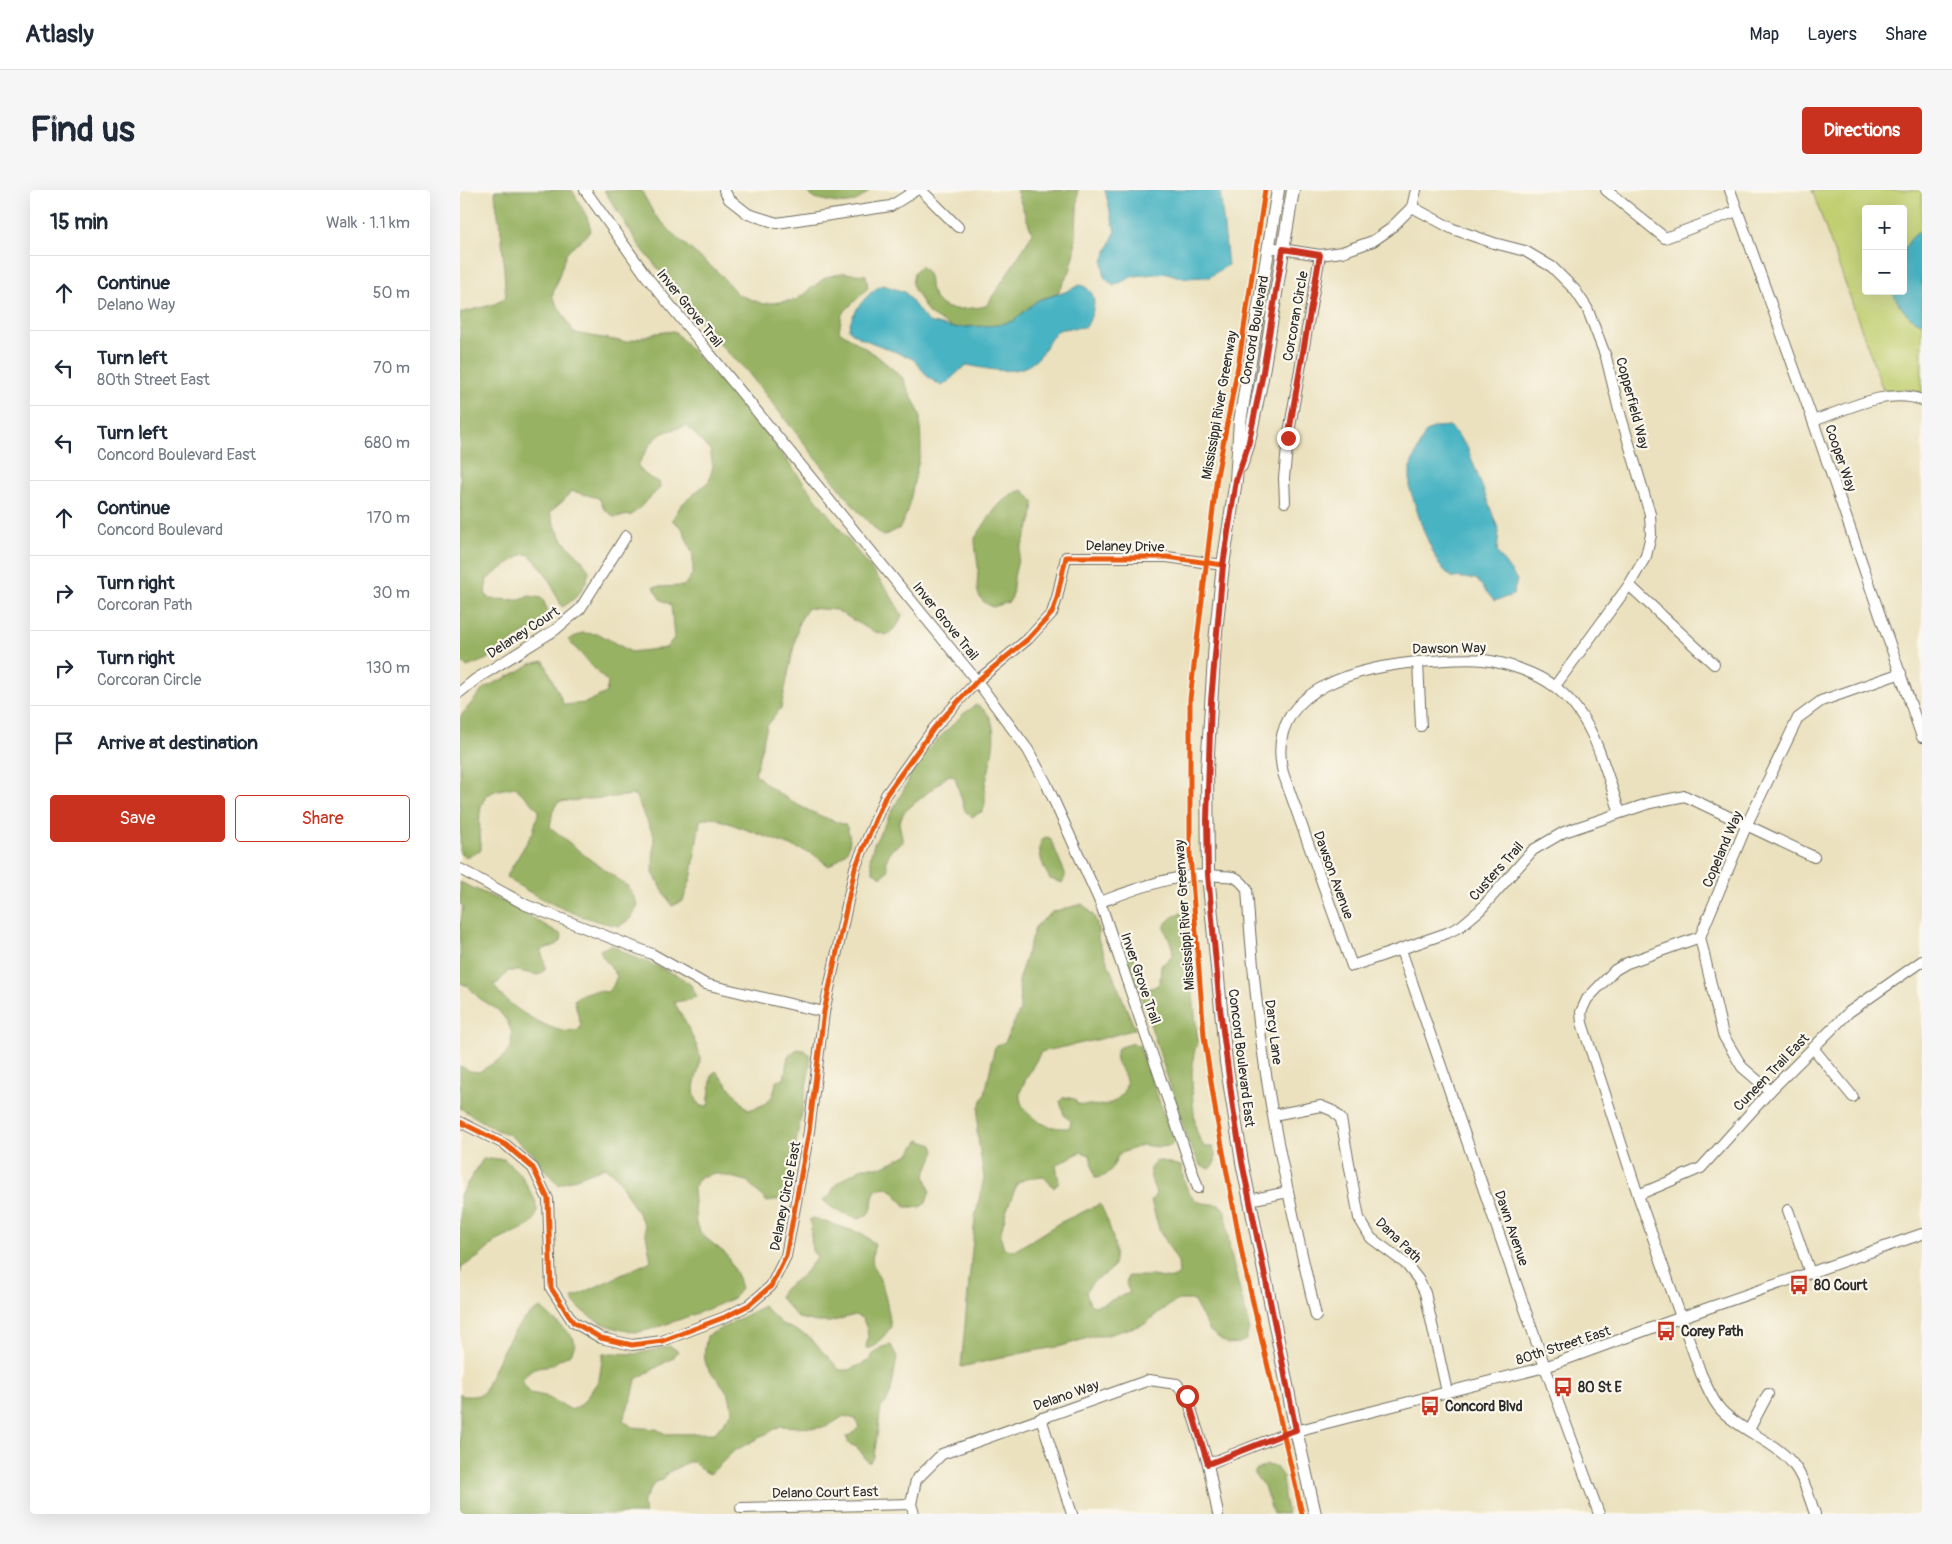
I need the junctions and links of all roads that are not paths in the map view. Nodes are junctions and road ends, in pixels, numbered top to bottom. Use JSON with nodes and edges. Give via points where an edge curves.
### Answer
{"nodes":[{"id":1,"x":585,"y":190,"type":"edge"},
{"id":2,"x":724,"y":190,"type":"edge"},
{"id":3,"x":916,"y":190,"type":"edge"},
{"id":4,"x":921,"y":190,"type":"edge"},
{"id":5,"x":1278,"y":190,"type":"edge"},
{"id":6,"x":1293,"y":190,"type":"edge"},
{"id":7,"x":1416,"y":190,"type":"edge"},
{"id":8,"x":1606,"y":190,"type":"edge"},
{"id":9,"x":1730,"y":190,"type":"edge"},
{"id":10,"x":1412,"y":206,"type":"junction"},
{"id":11,"x":1738,"y":211,"type":"junction"},
{"id":12,"x":958,"y":227,"type":"dead end"},
{"id":13,"x":1269,"y":247,"type":"junction"},
{"id":14,"x":1283,"y":249,"type":"junction"},
{"id":15,"x":1320,"y":255,"type":"junction"},
{"id":16,"x":1922,"y":400,"type":"edge"},
{"id":17,"x":1813,"y":421,"type":"junction"},
{"id":18,"x":1236,"y":480,"type":"junction"},
{"id":19,"x":1285,"y":502,"type":"dead end"},
{"id":20,"x":626,"y":536,"type":"dead end"},
{"id":21,"x":1223,"y":565,"type":"junction"},
{"id":22,"x":1629,"y":585,"type":"junction"},
{"id":23,"x":1418,"y":662,"type":"junction"},
{"id":24,"x":1714,"y":664,"type":"dead end"},
{"id":25,"x":1901,"y":673,"type":"junction"},
{"id":26,"x":977,"y":681,"type":"junction"},
{"id":27,"x":1555,"y":686,"type":"junction"},
{"id":28,"x":460,"y":692,"type":"edge"},
{"id":29,"x":1421,"y":726,"type":"dead end"},
{"id":30,"x":1922,"y":737,"type":"edge"},
{"id":31,"x":1290,"y":793,"type":"joint"},
{"id":32,"x":1620,"y":813,"type":"junction"},
{"id":33,"x":1747,"y":824,"type":"junction"},
{"id":34,"x":1814,"y":857,"type":"dead end"},
{"id":35,"x":460,"y":869,"type":"edge"},
{"id":36,"x":1208,"y":874,"type":"junction"},
{"id":37,"x":1100,"y":902,"type":"junction"},
{"id":38,"x":1700,"y":937,"type":"junction"},
{"id":39,"x":1401,"y":950,"type":"junction"},
{"id":40,"x":1922,"y":961,"type":"edge"},
{"id":41,"x":1352,"y":966,"type":"joint"},
{"id":42,"x":824,"y":1012,"type":"junction"},
{"id":43,"x":1813,"y":1048,"type":"junction"},
{"id":44,"x":1770,"y":1091,"type":"junction"},
{"id":45,"x":1854,"y":1097,"type":"dead end"},
{"id":46,"x":1273,"y":1115,"type":"junction"},
{"id":47,"x":460,"y":1122,"type":"edge"},
{"id":48,"x":1198,"y":1188,"type":"dead end"},
{"id":49,"x":1288,"y":1192,"type":"junction"},
{"id":50,"x":1638,"y":1194,"type":"junction"},
{"id":51,"x":1249,"y":1200,"type":"junction"},
{"id":52,"x":1788,"y":1210,"type":"dead end"},
{"id":53,"x":1922,"y":1234,"type":"edge"},
{"id":54,"x":1810,"y":1273,"type":"junction"},
{"id":55,"x":1316,"y":1316,"type":"dead end"},
{"id":56,"x":1682,"y":1317,"type":"junction"},
{"id":57,"x":1545,"y":1367,"type":"junction"},
{"id":58,"x":1447,"y":1392,"type":"junction"},
{"id":59,"x":1768,"y":1394,"type":"dead end"},
{"id":60,"x":1041,"y":1418,"type":"junction"},
{"id":61,"x":1296,"y":1430,"type":"junction"},
{"id":62,"x":1749,"y":1430,"type":"junction"},
{"id":63,"x":1208,"y":1464,"type":"junction"},
{"id":64,"x":741,"y":1508,"type":"dead end"},
{"id":65,"x":912,"y":1509,"type":"edge"},
{"id":66,"x":1072,"y":1514,"type":"edge"},
{"id":67,"x":1218,"y":1514,"type":"edge"},
{"id":68,"x":1315,"y":1514,"type":"edge"},
{"id":69,"x":1599,"y":1514,"type":"edge"},
{"id":70,"x":1815,"y":1514,"type":"edge"}],
"edges":[{"from":1,"to":26,"type":"street","name":"Inver Grove Trail","via":[[653,285]]},
{"from":2,"to":3,"type":"street","via":[[729,199],[748,214],[777,223],[890,206]]},
{"from":4,"to":12,"type":"street"},
{"from":5,"to":13,"type":"main road","name":"Concord Boulevard"},
{"from":6,"to":14,"type":"main road","name":"Concord Boulevard"},
{"from":7,"to":10,"type":"street"},
{"from":8,"to":11,"type":"street","via":[[1665,238]]},
{"from":9,"to":11,"type":"street","name":"Cooper Way"},
{"from":10,"to":15,"type":"street","via":[[1390,230],[1373,241],[1342,252]]},
{"from":10,"to":22,"type":"street","name":"Copperfield Way","via":[[1454,229],[1525,251],[1544,261],[1568,282],[1587,308],[1606,357],[1650,514],[1651,535],[1646,556]]},
{"from":11,"to":17,"type":"street","name":"Cooper Way"},
{"from":13,"to":14,"type":"street"},
{"from":13,"to":18,"type":"main road","name":"Concord Boulevard","via":[[1240,422]]},
{"from":14,"to":15,"type":"street"},
{"from":14,"to":18,"type":"main road","name":"Concord Boulevard","via":[[1262,378],[1248,446]]},
{"from":15,"to":19,"type":"street","name":"Corcoran Circle","via":[[1288,438]]},
{"from":16,"to":17,"type":"street","via":[[1910,396],[1879,398]]},
{"from":17,"to":25,"type":"street","name":"Cooper Way"},
{"from":18,"to":21,"type":"main road","name":"Concord Boulevard East"},
{"from":20,"to":28,"type":"street","name":"Delaney Court","via":[[580,609],[555,630]]},
{"from":21,"to":26,"type":"street","name":"Delaney Drive","via":[[1167,557],[1066,557],[1052,613],[1028,639]]},
{"from":21,"to":36,"type":"main road","name":"Concord Boulevard East","via":[[1211,701]]},
{"from":22,"to":24,"type":"street"},
{"from":22,"to":27,"type":"street","name":"Copperfield Way"},
{"from":23,"to":27,"type":"street","name":"Dawson Way","via":[[1492,661],[1513,666]]},
{"from":23,"to":29,"type":"street"},
{"from":23,"to":31,"type":"street","name":"Dawson Way","via":[[1364,671],[1333,681],[1298,706],[1283,733],[1280,753]]},
{"from":25,"to":30,"type":"street","name":"Cooper Way"},
{"from":25,"to":33,"type":"street","name":"Copeland Way","via":[[1821,702],[1798,718]]},
{"from":26,"to":37,"type":"street","name":"Inver Grove Trail","via":[[1028,750]]},
{"from":26,"to":42,"type":"street","name":"Delaney Circle East","via":[[934,728],[886,794],[855,868]]},
{"from":27,"to":32,"type":"street","name":"Dawson Way","via":[[1590,728]]},
{"from":31,"to":41,"type":"street","name":"Dawson Avenue"},
{"from":32,"to":33,"type":"street","name":"Custers Trail","via":[[1686,796]]},
{"from":32,"to":39,"type":"street","name":"Custers Trail","via":[[1564,832],[1533,850],[1480,910],[1461,926]]},
{"from":33,"to":34,"type":"street","name":"Custers Trail"},
{"from":33,"to":38,"type":"street","name":"Copeland Way"},
{"from":35,"to":42,"type":"street","via":[[526,905],[652,954],[705,984]]},
{"from":36,"to":37,"type":"street","name":"Darcy Lane","via":[[1168,879]]},
{"from":36,"to":46,"type":"street","name":"Darcy Lane","via":[[1234,877],[1247,889],[1256,998]]},
{"from":36,"to":51,"type":"main road","name":"Concord Boulevard East","via":[[1225,1053]]},
{"from":37,"to":48,"type":"street","name":"Inver Grove Trail"},
{"from":38,"to":44,"type":"street","via":[[1724,1035],[1742,1067]]},
{"from":38,"to":50,"type":"street","via":[[1615,970],[1587,999],[1581,1012]]},
{"from":39,"to":41,"type":"street","name":"Custers Trail"},
{"from":39,"to":57,"type":"street","name":"Dawn Avenue"},
{"from":40,"to":43,"type":"street","name":"Cuneen Trail East","via":[[1849,1012]]},
{"from":42,"to":47,"type":"street","name":"Delaney Circle East","via":[[809,1131],[786,1256],[772,1286],[748,1305],[725,1317],[662,1341],[632,1345],[602,1338],[573,1322],[550,1288],[548,1199],[533,1168],[506,1145]]},
{"from":43,"to":44,"type":"street","name":"Cuneen Trail East"},
{"from":43,"to":45,"type":"street"},
{"from":44,"to":50,"type":"street","name":"Cuneen Trail East","via":[[1701,1168]]},
{"from":46,"to":49,"type":"street","name":"Darcy Lane"},
{"from":46,"to":58,"type":"street","name":"Dana Path","via":[[1322,1106],[1341,1119],[1359,1218],[1372,1238],[1406,1264],[1418,1279]]},
{"from":49,"to":51,"type":"street"},
{"from":49,"to":55,"type":"street","name":"Darcy Lane"},
{"from":50,"to":56,"type":"street"},
{"from":51,"to":61,"type":"main road","name":"Concord Boulevard East"},
{"from":52,"to":54,"type":"street"},
{"from":53,"to":54,"type":"street","name":"80th Street East"},
{"from":54,"to":56,"type":"street","name":"80th Street East"},
{"from":56,"to":57,"type":"street","name":"80th Street East"},
{"from":56,"to":62,"type":"street","via":[[1711,1396],[1721,1411]]},
{"from":57,"to":58,"type":"street","name":"80th Street East"},
{"from":57,"to":69,"type":"street","name":"Dawn Avenue"},
{"from":58,"to":61,"type":"street","name":"80th Street East"},
{"from":59,"to":62,"type":"street"},
{"from":60,"to":63,"type":"street","name":"Delano Way","via":[[1149,1380],[1177,1384],[1187,1396]]},
{"from":60,"to":65,"type":"street","name":"Delano Way","via":[[942,1454],[916,1480]]},
{"from":60,"to":66,"type":"street"},
{"from":61,"to":63,"type":"street","name":"80th Street East"},
{"from":61,"to":68,"type":"main road","name":"Concord Boulevard East"},
{"from":62,"to":70,"type":"street","via":[[1780,1451],[1794,1466]]},
{"from":63,"to":67,"type":"street","name":"Delano Way"},
{"from":64,"to":65,"type":"street","name":"Delano Court East"}]}
